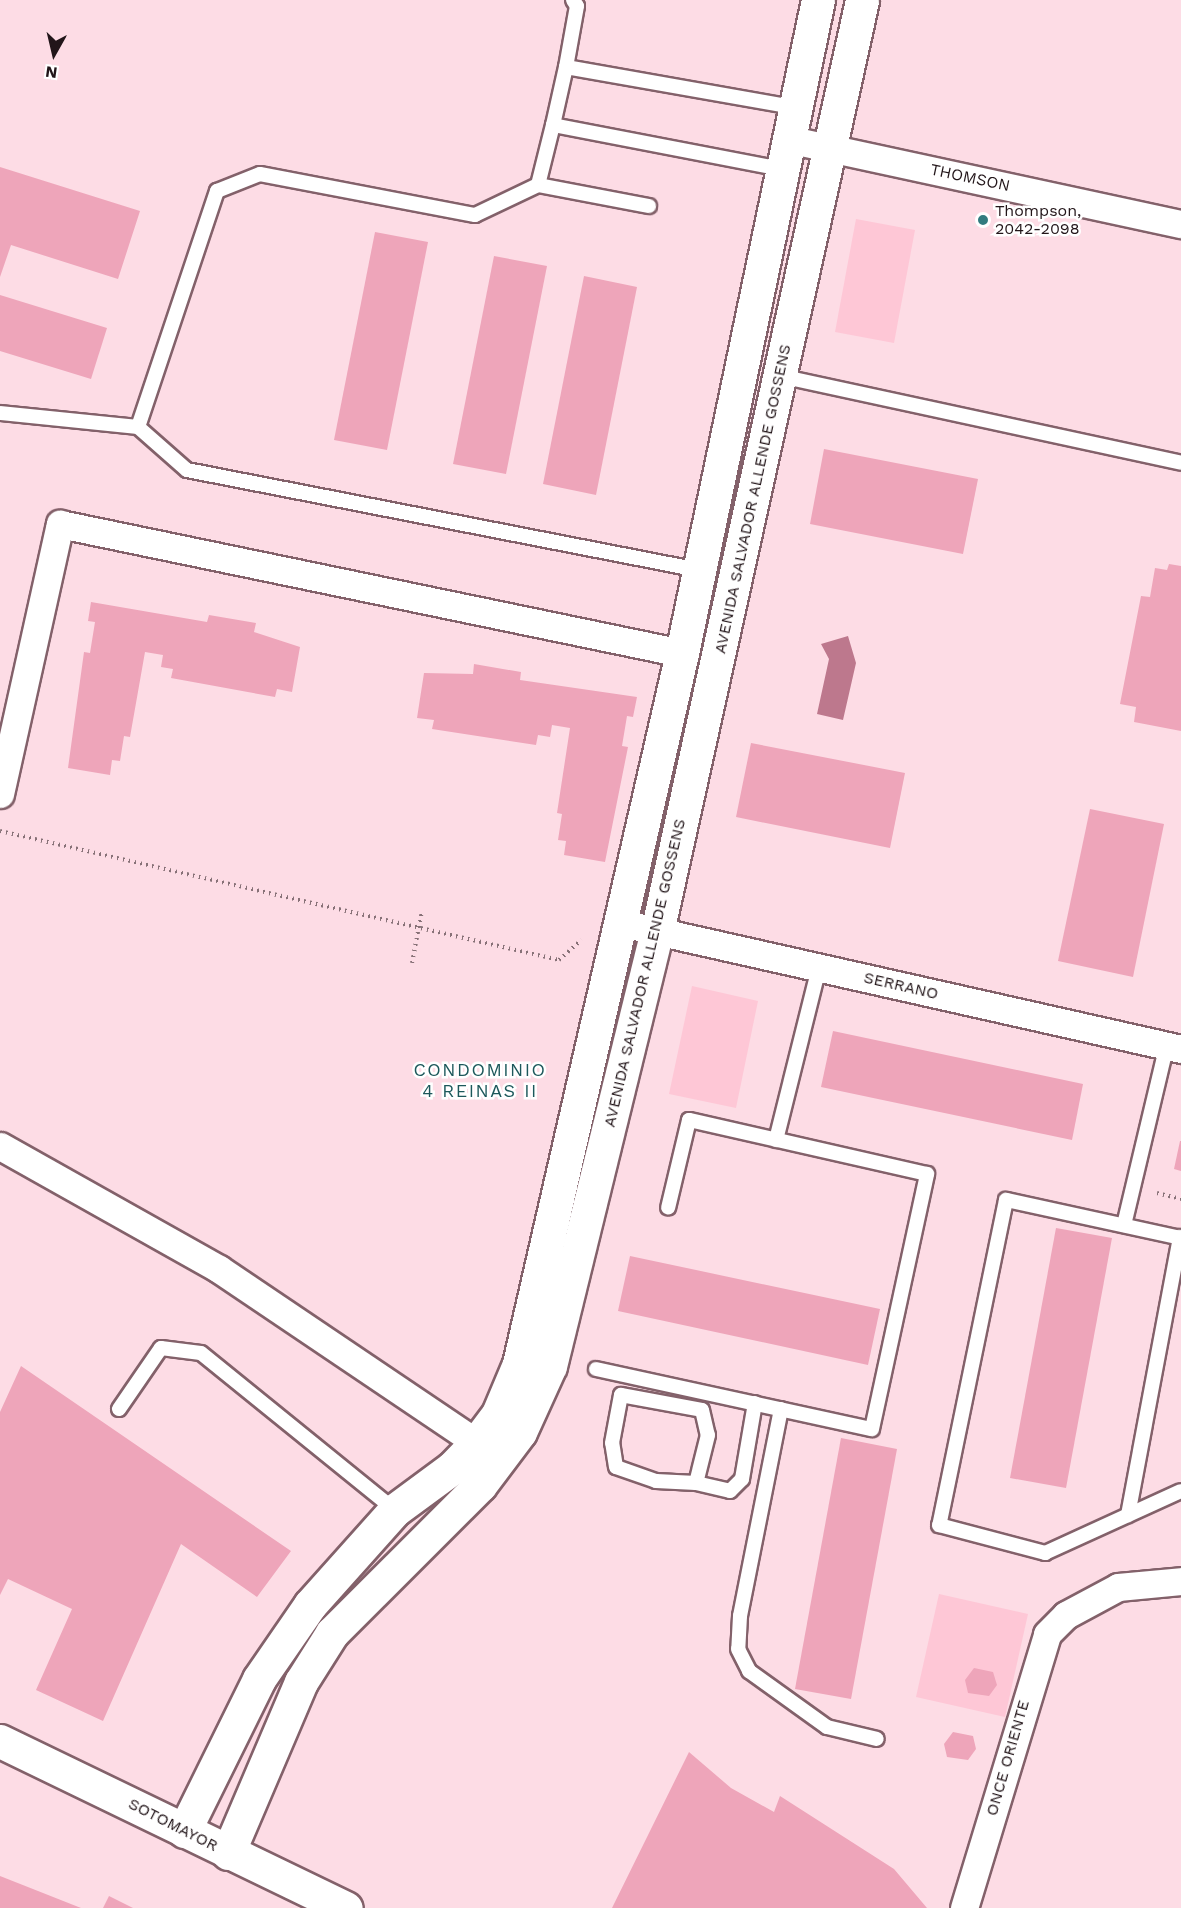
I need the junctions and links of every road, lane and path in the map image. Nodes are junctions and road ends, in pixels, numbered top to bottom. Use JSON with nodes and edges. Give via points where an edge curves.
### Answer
{"nodes":[{"id":1,"x":818,"y":0,"type":"edge"},
{"id":2,"x":861,"y":0,"type":"edge"},
{"id":3,"x":576,"y":2,"type":"edge"},
{"id":4,"x":566,"y":67,"type":"junction"},
{"id":5,"x":794,"y":107,"type":"junction"},
{"id":6,"x":553,"y":125,"type":"junction"},
{"id":7,"x":829,"y":148,"type":"junction"},
{"id":8,"x":784,"y":154,"type":"junction"},
{"id":9,"x":538,"y":185,"type":"junction"},
{"id":10,"x":649,"y":206,"type":"dead end"},
{"id":11,"x":1181,"y":224,"type":"edge"},
{"id":12,"x":780,"y":376,"type":"junction"},
{"id":13,"x":0,"y":413,"type":"edge"},
{"id":14,"x":138,"y":427,"type":"junction"},
{"id":15,"x":1181,"y":463,"type":"edge"},
{"id":16,"x":699,"y":570,"type":"junction"},
{"id":17,"x":682,"y":653,"type":"junction"},
{"id":18,"x":0,"y":794,"type":"edge"},
{"id":19,"x":0,"y":831,"type":"edge"},
{"id":20,"x":422,"y":911,"type":"dead end"},
{"id":21,"x":418,"y":929,"type":"junction"},
{"id":22,"x":657,"y":932,"type":"junction"},
{"id":23,"x":618,"y":933,"type":"junction"},
{"id":24,"x":412,"y":963,"type":"dead end"},
{"id":25,"x":819,"y":968,"type":"junction"},
{"id":26,"x":1174,"y":1047,"type":"edge"},
{"id":27,"x":776,"y":1140,"type":"junction"},
{"id":28,"x":0,"y":1146,"type":"edge"},
{"id":29,"x":668,"y":1208,"type":"dead end"},
{"id":30,"x":1124,"y":1225,"type":"junction"},
{"id":31,"x":1180,"y":1238,"type":"edge"},
{"id":32,"x":597,"y":1369,"type":"dead end"},
{"id":33,"x":755,"y":1403,"type":"junction"},
{"id":34,"x":119,"y":1409,"type":"dead end"},
{"id":35,"x":781,"y":1409,"type":"junction"},
{"id":36,"x":489,"y":1450,"type":"junction"},
{"id":37,"x":696,"y":1484,"type":"junction"},
{"id":38,"x":1181,"y":1491,"type":"edge"},
{"id":39,"x":394,"y":1510,"type":"junction"},
{"id":40,"x":1128,"y":1515,"type":"junction"},
{"id":41,"x":1181,"y":1581,"type":"edge"},
{"id":42,"x":877,"y":1739,"type":"dead end"},
{"id":43,"x":0,"y":1741,"type":"edge"},
{"id":44,"x":184,"y":1831,"type":"junction"},
{"id":45,"x":228,"y":1853,"type":"junction"},
{"id":46,"x":340,"y":1907,"type":"edge"},
{"id":47,"x":964,"y":1908,"type":"edge"}],
"edges":[{"from":1,"to":5,"type":"main road","name":"AVENIDA SALVADOR ALLENDE GOSSENS"},
{"from":2,"to":7,"type":"main road","name":"AVENIDA SALVADOR ALLENDE GOSSENS"},
{"from":3,"to":4,"type":"lane"},
{"from":4,"to":5,"type":"lane"},
{"from":4,"to":6,"type":"lane"},
{"from":5,"to":8,"type":"main road","name":"AVENIDA SALVADOR ALLENDE GOSSENS"},
{"from":6,"to":8,"type":"lane"},
{"from":6,"to":9,"type":"lane"},
{"from":7,"to":8,"type":"street","name":"THOMSON"},
{"from":7,"to":11,"type":"street","name":"THOMSON"},
{"from":7,"to":12,"type":"main road","name":"AVENIDA SALVADOR ALLENDE GOSSENS"},
{"from":8,"to":16,"type":"main road","name":"AVENIDA SALVADOR ALLENDE GOSSENS"},
{"from":9,"to":10,"type":"lane"},
{"from":9,"to":14,"type":"lane","via":[[475,215],[260,174],[216,191]]},
{"from":12,"to":15,"type":"lane"},
{"from":12,"to":22,"type":"main road","name":"AVENIDA SALVADOR ALLENDE GOSSENS"},
{"from":13,"to":14,"type":"lane"},
{"from":14,"to":16,"type":"lane","via":[[187,470]]},
{"from":16,"to":17,"type":"main road","name":"AVENIDA SALVADOR ALLENDE GOSSENS"},
{"from":17,"to":18,"type":"street","via":[[60,524]]},
{"from":17,"to":23,"type":"main road","name":"AVENIDA SALVADOR ALLENDE GOSSENS"},
{"from":19,"to":21,"type":"path"},
{"from":20,"to":21,"type":"path"},
{"from":21,"to":23,"type":"path","via":[[559,960],[584,937]]},
{"from":21,"to":24,"type":"path"},
{"from":22,"to":23,"type":"street","name":"SERRANO"},
{"from":22,"to":25,"type":"street","name":"SERRANO"},
{"from":22,"to":36,"type":"main road","name":"AVENIDA SALVADOR ALLENDE GOSSENS","via":[[550,1366],[520,1432]]},
{"from":23,"to":36,"type":"main road","name":"AVENIDA SALVADOR ALLENDE GOSSENS","via":[[519,1364],[498,1414]]},
{"from":25,"to":26,"type":"street","name":"SERRANO"},
{"from":25,"to":27,"type":"lane"},
{"from":26,"to":30,"type":"lane"},
{"from":27,"to":29,"type":"lane","via":[[689,1120]]},
{"from":27,"to":35,"type":"lane","via":[[927,1174],[872,1429]]},
{"from":28,"to":36,"type":"street","via":[[219,1269]]},
{"from":30,"to":31,"type":"lane"},
{"from":30,"to":40,"type":"lane","via":[[1006,1200],[939,1525],[1046,1553]]},
{"from":31,"to":40,"type":"lane"},
{"from":32,"to":33,"type":"lane"},
{"from":33,"to":35,"type":"lane"},
{"from":33,"to":37,"type":"lane","via":[[737,1487],[720,1490]]},
{"from":34,"to":39,"type":"lane","via":[[161,1348],[201,1353]]},
{"from":35,"to":42,"type":"lane","via":[[740,1616],[738,1649],[748,1671],[826,1727]]},
{"from":36,"to":39,"type":"main road","name":"AVENIDA SALVADOR ALLENDE GOSSENS","via":[[452,1468]]},
{"from":36,"to":45,"type":"main road","name":"AVENIDA SALVADOR ALLENDE GOSSENS","via":[[332,1633],[291,1701]]},
{"from":37,"to":37,"type":"lane","via":[[656,1481],[616,1467],[612,1443],[621,1395],[702,1410],[708,1435]]},
{"from":38,"to":40,"type":"lane"},
{"from":39,"to":44,"type":"main road","name":"AVENIDA SALVADOR ALLENDE GOSSENS","via":[[310,1605],[259,1679]]},
{"from":41,"to":47,"type":"street","name":"ONCE ORIENTE","via":[[1118,1587],[1066,1615],[1047,1634]]},
{"from":43,"to":44,"type":"main road","name":"SOTOMAYOR"},
{"from":44,"to":45,"type":"main road","name":"SOTOMAYOR"},
{"from":45,"to":46,"type":"main road","name":"SOTOMAYOR"}]}
